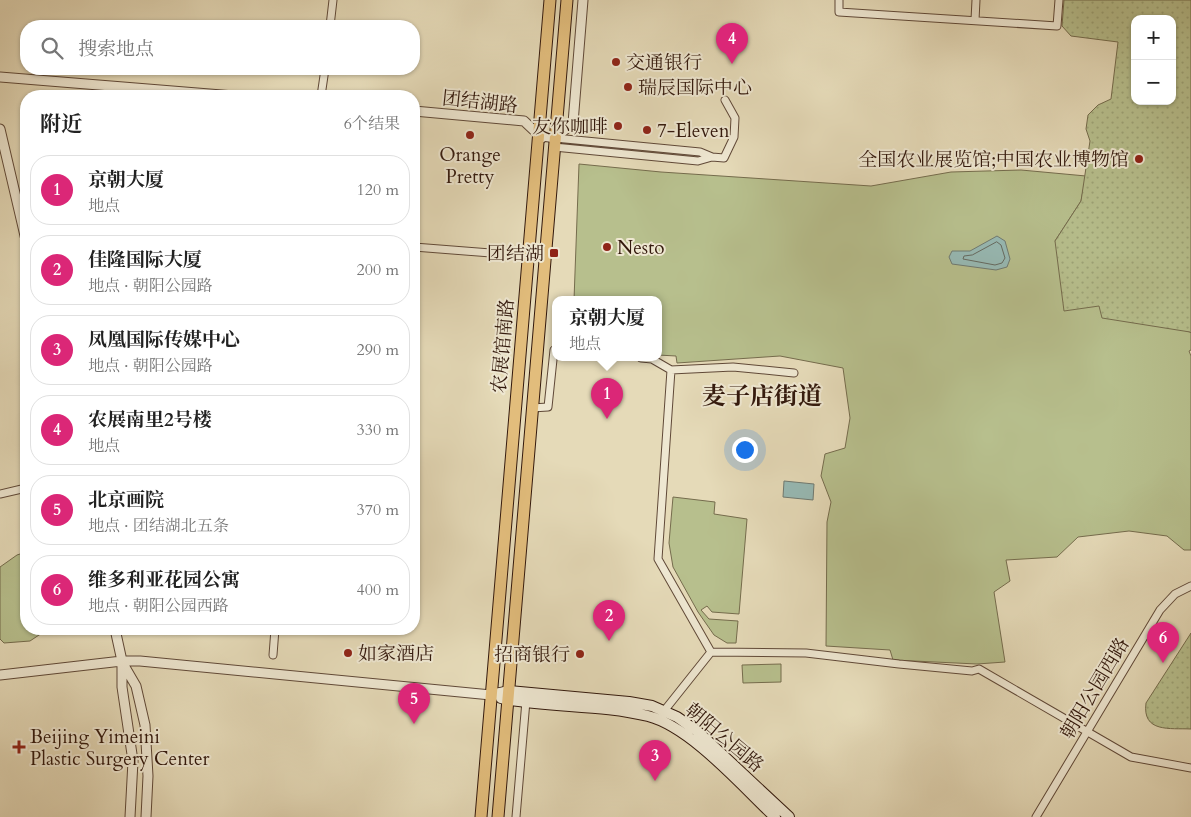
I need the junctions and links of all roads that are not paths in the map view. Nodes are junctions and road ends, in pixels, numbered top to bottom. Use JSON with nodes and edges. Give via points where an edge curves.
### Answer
{"nodes":[{"id":1,"x":333,"y":0,"type":"edge"},
{"id":2,"x":550,"y":0,"type":"edge"},
{"id":3,"x":567,"y":0,"type":"edge"},
{"id":4,"x":583,"y":0,"type":"edge"},
{"id":5,"x":839,"y":0,"type":"edge"},
{"id":6,"x":976,"y":0,"type":"edge"},
{"id":7,"x":1059,"y":0,"type":"edge"},
{"id":8,"x":331,"y":20,"type":"edge"},
{"id":9,"x":975,"y":20,"type":"junction"},
{"id":10,"x":324,"y":75,"type":"edge"},
{"id":11,"x":0,"y":77,"type":"edge"},
{"id":12,"x":160,"y":90,"type":"edge"},
{"id":13,"x":322,"y":90,"type":"edge"},
{"id":14,"x":725,"y":100,"type":"dead end"},
{"id":15,"x":420,"y":111,"type":"edge"},
{"id":16,"x":0,"y":129,"type":"edge"},
{"id":17,"x":538,"y":135,"type":"junction"},
{"id":18,"x":554,"y":142,"type":"junction"},
{"id":19,"x":20,"y":207,"type":"edge"},
{"id":20,"x":420,"y":247,"type":"edge"},
{"id":21,"x":528,"y":256,"type":"junction"},
{"id":22,"x":553,"y":361,"type":"edge"},
{"id":23,"x":655,"y":361,"type":"edge"},
{"id":24,"x":671,"y":370,"type":"junction"},
{"id":25,"x":794,"y":373,"type":"dead end"},
{"id":26,"x":532,"y":408,"type":"junction"},
{"id":27,"x":20,"y":489,"type":"edge"},
{"id":28,"x":0,"y":494,"type":"edge"},
{"id":29,"x":1191,"y":586,"type":"edge"},
{"id":30,"x":116,"y":635,"type":"edge"},
{"id":31,"x":275,"y":635,"type":"edge"},
{"id":32,"x":711,"y":652,"type":"junction"},
{"id":33,"x":273,"y":655,"type":"dead end"},
{"id":34,"x":122,"y":661,"type":"junction"},
{"id":35,"x":0,"y":674,"type":"edge"},
{"id":36,"x":491,"y":695,"type":"junction"},
{"id":37,"x":508,"y":695,"type":"junction"},
{"id":38,"x":526,"y":701,"type":"junction"},
{"id":39,"x":664,"y":711,"type":"junction"},
{"id":40,"x":1087,"y":732,"type":"junction"},
{"id":41,"x":1191,"y":768,"type":"edge"},
{"id":42,"x":130,"y":817,"type":"edge"},
{"id":43,"x":146,"y":817,"type":"edge"},
{"id":44,"x":481,"y":817,"type":"edge"},
{"id":45,"x":498,"y":817,"type":"edge"},
{"id":46,"x":516,"y":817,"type":"edge"},
{"id":47,"x":775,"y":817,"type":"edge"},
{"id":48,"x":789,"y":817,"type":"edge"},
{"id":49,"x":1036,"y":817,"type":"edge"}],
"edges":[{"from":1,"to":8,"type":"street"},
{"from":2,"to":17,"type":"main road","name":"农展馆南路"},
{"from":3,"to":18,"type":"main road","name":"农展馆南路"},
{"from":4,"to":18,"type":"street","via":[[573,123]]},
{"from":5,"to":9,"type":"street","via":[[839,12]]},
{"from":6,"to":9,"type":"street"},
{"from":7,"to":9,"type":"street","via":[[1057,26]]},
{"from":10,"to":13,"type":"street"},
{"from":11,"to":12,"type":"street"},
{"from":14,"to":18,"type":"street","via":[[735,118],[734,138],[724,158],[698,161]]},
{"from":15,"to":17,"type":"street","name":"团结湖路","via":[[524,120]]},
{"from":16,"to":19,"type":"street"},
{"from":17,"to":18,"type":"street","name":"团结湖路"},
{"from":17,"to":21,"type":"main road","name":"农展馆南路"},
{"from":18,"to":26,"type":"main road","name":"农展馆南路"},
{"from":20,"to":21,"type":"street"},
{"from":21,"to":36,"type":"main road","name":"农展馆南路"},
{"from":22,"to":26,"type":"street","via":[[548,407]]},
{"from":23,"to":24,"type":"street"},
{"from":24,"to":25,"type":"street","via":[[733,366]]},
{"from":24,"to":32,"type":"street","via":[[658,559]]},
{"from":26,"to":37,"type":"main road","name":"农展馆南路"},
{"from":27,"to":28,"type":"street"},
{"from":29,"to":40,"type":"street","name":"朝阳公园西路","via":[[1175,594],[1160,610]]},
{"from":30,"to":34,"type":"street"},
{"from":31,"to":33,"type":"street"},
{"from":32,"to":39,"type":"street"},
{"from":32,"to":40,"type":"street","via":[[806,653],[972,671],[979,669]]},
{"from":34,"to":35,"type":"street"},
{"from":34,"to":36,"type":"street"},
{"from":34,"to":42,"type":"street","via":[[122,687],[133,761]]},
{"from":34,"to":43,"type":"street","via":[[136,686],[145,725]]},
{"from":36,"to":37,"type":"main road"},
{"from":36,"to":44,"type":"main road","name":"农展馆南路"},
{"from":37,"to":38,"type":"main road","name":"朝阳公园路"},
{"from":37,"to":39,"type":"main road","name":"朝阳公园路","via":[[629,702]]},
{"from":37,"to":45,"type":"main road","name":"农展馆南路"},
{"from":38,"to":46,"type":"street"},
{"from":38,"to":47,"type":"main road","name":"朝阳公园路","via":[[627,712],[650,716],[672,725]]},
{"from":39,"to":48,"type":"main road","name":"朝阳公园路","via":[[697,731]]},
{"from":40,"to":41,"type":"street","via":[[1131,757]]},
{"from":40,"to":49,"type":"street","name":"朝阳公园西路"}]}
